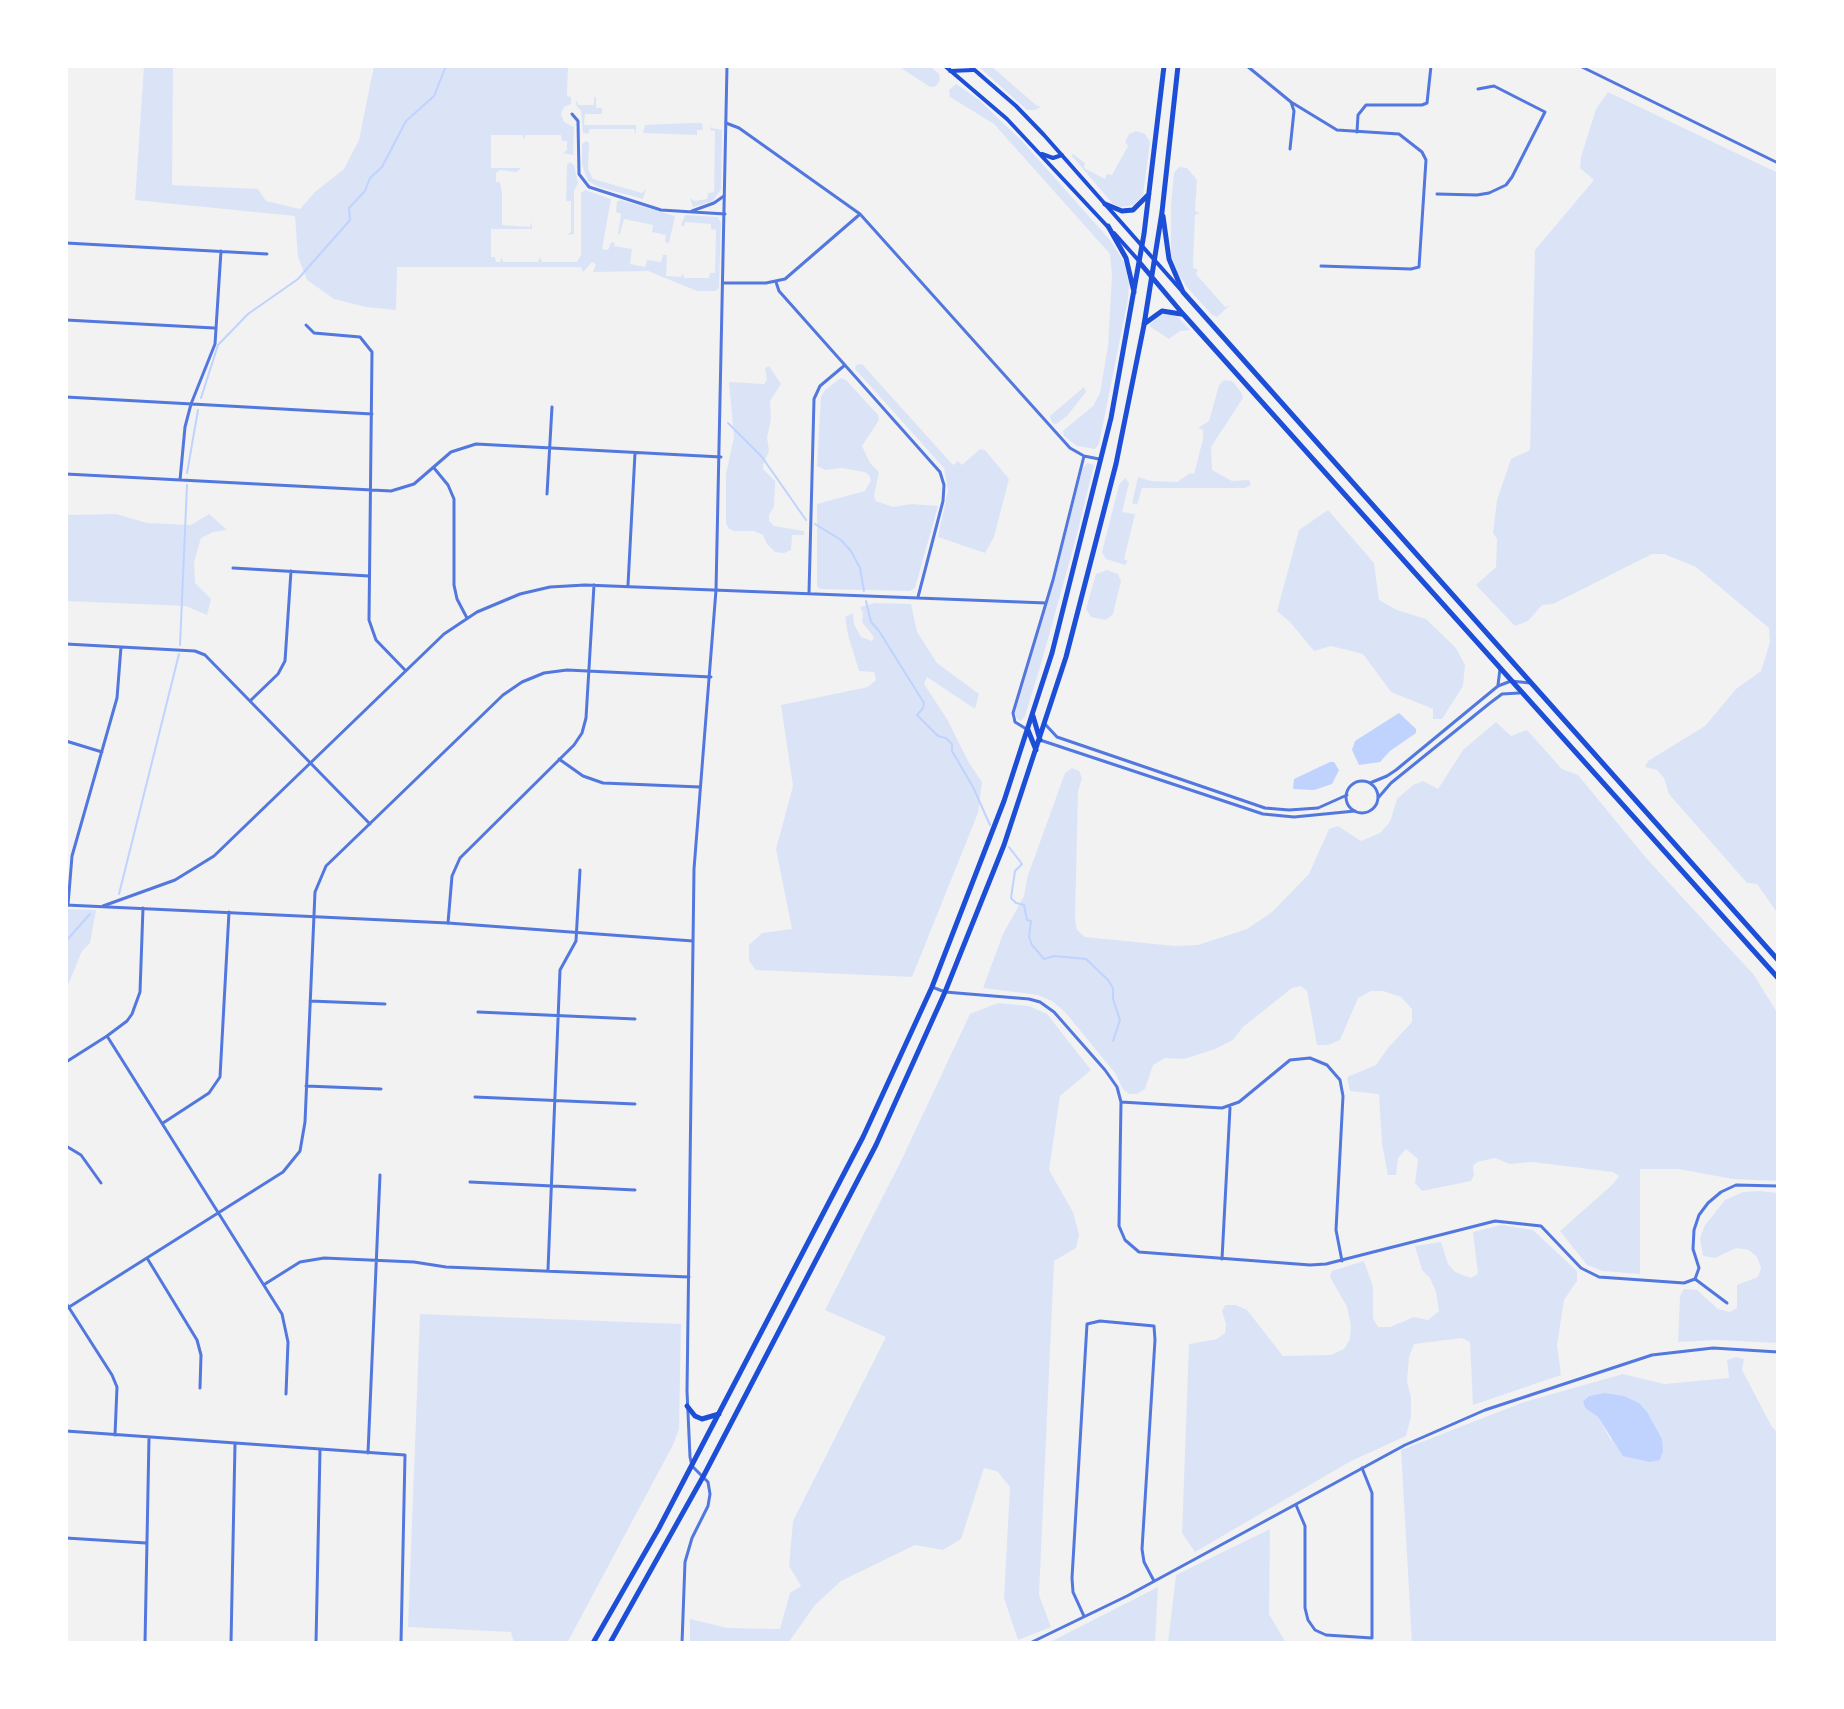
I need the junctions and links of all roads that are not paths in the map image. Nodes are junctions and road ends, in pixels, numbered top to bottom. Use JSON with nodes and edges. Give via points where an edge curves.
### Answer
{"nodes":[{"id":1,"x":727,"y":66,"type":"edge"},
{"id":2,"x":945,"y":66,"type":"edge"},
{"id":3,"x":970,"y":66,"type":"edge"},
{"id":4,"x":1178,"y":66,"type":"edge"},
{"id":5,"x":1247,"y":66,"type":"edge"},
{"id":6,"x":1431,"y":66,"type":"edge"},
{"id":7,"x":1580,"y":66,"type":"edge"},
{"id":8,"x":1164,"y":69,"type":"edge"},
{"id":9,"x":976,"y":70,"type":"junction"},
{"id":10,"x":950,"y":71,"type":"junction"},
{"id":11,"x":1177,"y":75,"type":"junction"},
{"id":12,"x":1478,"y":89,"type":"dead end"},
{"id":13,"x":1291,"y":102,"type":"junction"},
{"id":14,"x":572,"y":114,"type":"dead end"},
{"id":15,"x":726,"y":123,"type":"junction"},
{"id":16,"x":1357,"y":132,"type":"junction"},
{"id":17,"x":1290,"y":149,"type":"dead end"},
{"id":18,"x":1040,"y":154,"type":"junction"},
{"id":19,"x":1062,"y":155,"type":"junction"},
{"id":20,"x":1778,"y":163,"type":"edge"},
{"id":21,"x":1150,"y":193,"type":"junction"},
{"id":22,"x":1437,"y":194,"type":"dead end"},
{"id":23,"x":725,"y":195,"type":"junction"},
{"id":24,"x":1105,"y":204,"type":"junction"},
{"id":25,"x":688,"y":212,"type":"junction"},
{"id":26,"x":1162,"y":212,"type":"junction"},
{"id":27,"x":725,"y":214,"type":"junction"},
{"id":28,"x":860,"y":214,"type":"junction"},
{"id":29,"x":1108,"y":226,"type":"junction"},
{"id":30,"x":66,"y":243,"type":"edge"},
{"id":31,"x":1142,"y":247,"type":"junction"},
{"id":32,"x":221,"y":251,"type":"junction"},
{"id":33,"x":267,"y":254,"type":"dead end"},
{"id":34,"x":1154,"y":260,"type":"junction"},
{"id":35,"x":1140,"y":262,"type":"junction"},
{"id":36,"x":1321,"y":266,"type":"dead end"},
{"id":37,"x":1152,"y":276,"type":"junction"},
{"id":38,"x":776,"y":282,"type":"junction"},
{"id":39,"x":723,"y":283,"type":"junction"},
{"id":40,"x":1183,"y":292,"type":"junction"},
{"id":41,"x":1135,"y":295,"type":"junction"},
{"id":42,"x":1183,"y":314,"type":"junction"},
{"id":43,"x":66,"y":320,"type":"edge"},
{"id":44,"x":306,"y":325,"type":"dead end"},
{"id":45,"x":1144,"y":325,"type":"junction"},
{"id":46,"x":216,"y":328,"type":"junction"},
{"id":47,"x":845,"y":365,"type":"junction"},
{"id":48,"x":66,"y":397,"type":"edge"},
{"id":49,"x":191,"y":404,"type":"junction"},
{"id":50,"x":552,"y":407,"type":"dead end"},
{"id":51,"x":372,"y":414,"type":"junction"},
{"id":52,"x":549,"y":448,"type":"junction"},
{"id":53,"x":635,"y":453,"type":"junction"},
{"id":54,"x":1084,"y":456,"type":"junction"},
{"id":55,"x":721,"y":457,"type":"junction"},
{"id":56,"x":1102,"y":460,"type":"junction"},
{"id":57,"x":1116,"y":464,"type":"junction"},
{"id":58,"x":434,"y":468,"type":"junction"},
{"id":59,"x":66,"y":474,"type":"edge"},
{"id":60,"x":180,"y":480,"type":"junction"},
{"id":61,"x":371,"y":490,"type":"junction"},
{"id":62,"x":547,"y":494,"type":"dead end"},
{"id":63,"x":233,"y":568,"type":"dead end"},
{"id":64,"x":291,"y":571,"type":"junction"},
{"id":65,"x":369,"y":576,"type":"junction"},
{"id":66,"x":594,"y":585,"type":"junction"},
{"id":67,"x":628,"y":586,"type":"junction"},
{"id":68,"x":716,"y":590,"type":"junction"},
{"id":69,"x":809,"y":594,"type":"junction"},
{"id":70,"x":918,"y":599,"type":"junction"},
{"id":71,"x":1046,"y":603,"type":"junction"},
{"id":72,"x":467,"y":618,"type":"junction"},
{"id":73,"x":66,"y":644,"type":"edge"},
{"id":74,"x":121,"y":647,"type":"junction"},
{"id":75,"x":1500,"y":669,"type":"junction"},
{"id":76,"x":406,"y":670,"type":"junction"},
{"id":77,"x":589,"y":672,"type":"junction"},
{"id":78,"x":711,"y":677,"type":"junction"},
{"id":79,"x":1511,"y":681,"type":"junction"},
{"id":80,"x":1534,"y":684,"type":"junction"},
{"id":81,"x":1498,"y":686,"type":"junction"},
{"id":82,"x":1521,"y":693,"type":"junction"},
{"id":83,"x":250,"y":701,"type":"junction"},
{"id":84,"x":1033,"y":715,"type":"junction"},
{"id":85,"x":1045,"y":724,"type":"junction"},
{"id":86,"x":1028,"y":730,"type":"junction"},
{"id":87,"x":1040,"y":740,"type":"junction"},
{"id":88,"x":66,"y":741,"type":"edge"},
{"id":89,"x":1036,"y":751,"type":"junction"},
{"id":90,"x":102,"y":752,"type":"junction"},
{"id":91,"x":559,"y":759,"type":"junction"},
{"id":92,"x":310,"y":763,"type":"junction"},
{"id":93,"x":1370,"y":783,"type":"junction"},
{"id":94,"x":700,"y":787,"type":"junction"},
{"id":95,"x":1347,"y":795,"type":"junction"},
{"id":96,"x":1378,"y":798,"type":"junction"},
{"id":97,"x":1355,"y":811,"type":"junction"},
{"id":98,"x":370,"y":824,"type":"junction"},
{"id":99,"x":580,"y":870,"type":"dead end"},
{"id":100,"x":67,"y":905,"type":"edge"},
{"id":101,"x":103,"y":906,"type":"junction"},
{"id":102,"x":143,"y":908,"type":"junction"},
{"id":103,"x":229,"y":912,"type":"junction"},
{"id":104,"x":314,"y":916,"type":"junction"},
{"id":105,"x":448,"y":923,"type":"junction"},
{"id":106,"x":576,"y":932,"type":"junction"},
{"id":107,"x":693,"y":941,"type":"junction"},
{"id":108,"x":1778,"y":960,"type":"edge"},
{"id":109,"x":1778,"y":978,"type":"edge"},
{"id":110,"x":932,"y":987,"type":"junction"},
{"id":111,"x":945,"y":992,"type":"junction"},
{"id":112,"x":310,"y":1001,"type":"junction"},
{"id":113,"x":385,"y":1004,"type":"dead end"},
{"id":114,"x":478,"y":1012,"type":"dead end"},
{"id":115,"x":558,"y":1016,"type":"junction"},
{"id":116,"x":635,"y":1019,"type":"dead end"},
{"id":117,"x":107,"y":1036,"type":"junction"},
{"id":118,"x":66,"y":1062,"type":"edge"},
{"id":119,"x":306,"y":1086,"type":"junction"},
{"id":120,"x":381,"y":1089,"type":"dead end"},
{"id":121,"x":884,"y":1094,"type":"junction"},
{"id":122,"x":475,"y":1097,"type":"dead end"},
{"id":123,"x":897,"y":1100,"type":"junction"},
{"id":124,"x":555,"y":1101,"type":"junction"},
{"id":125,"x":1121,"y":1102,"type":"junction"},
{"id":126,"x":635,"y":1104,"type":"dead end"},
{"id":127,"x":1230,"y":1106,"type":"junction"},
{"id":128,"x":163,"y":1123,"type":"junction"},
{"id":129,"x":66,"y":1146,"type":"edge"},
{"id":130,"x":380,"y":1175,"type":"dead end"},
{"id":131,"x":470,"y":1182,"type":"dead end"},
{"id":132,"x":101,"y":1183,"type":"dead end"},
{"id":133,"x":551,"y":1186,"type":"junction"},
{"id":134,"x":1778,"y":1186,"type":"edge"},
{"id":135,"x":635,"y":1190,"type":"dead end"},
{"id":136,"x":219,"y":1212,"type":"junction"},
{"id":137,"x":147,"y":1258,"type":"junction"},
{"id":138,"x":1222,"y":1259,"type":"junction"},
{"id":139,"x":376,"y":1261,"type":"junction"},
{"id":140,"x":1342,"y":1261,"type":"junction"},
{"id":141,"x":548,"y":1271,"type":"junction"},
{"id":142,"x":689,"y":1277,"type":"junction"},
{"id":143,"x":1695,"y":1279,"type":"junction"},
{"id":144,"x":265,"y":1284,"type":"junction"},
{"id":145,"x":781,"y":1296,"type":"junction"},
{"id":146,"x":794,"y":1302,"type":"junction"},
{"id":147,"x":1727,"y":1303,"type":"dead end"},
{"id":148,"x":67,"y":1306,"type":"edge"},
{"id":149,"x":1778,"y":1352,"type":"edge"},
{"id":150,"x":200,"y":1388,"type":"dead end"},
{"id":151,"x":286,"y":1394,"type":"dead end"},
{"id":152,"x":687,"y":1406,"type":"junction"},
{"id":153,"x":720,"y":1414,"type":"junction"},
{"id":154,"x":66,"y":1431,"type":"edge"},
{"id":155,"x":115,"y":1435,"type":"junction"},
{"id":156,"x":149,"y":1438,"type":"junction"},
{"id":157,"x":235,"y":1444,"type":"junction"},
{"id":158,"x":320,"y":1450,"type":"junction"},
{"id":159,"x":368,"y":1453,"type":"junction"},
{"id":160,"x":692,"y":1466,"type":"junction"},
{"id":161,"x":1362,"y":1468,"type":"junction"},
{"id":162,"x":704,"y":1475,"type":"junction"},
{"id":163,"x":1295,"y":1504,"type":"junction"},
{"id":164,"x":66,"y":1538,"type":"edge"},
{"id":165,"x":147,"y":1544,"type":"junction"},
{"id":166,"x":1154,"y":1581,"type":"junction"},
{"id":167,"x":1085,"y":1617,"type":"junction"},
{"id":168,"x":145,"y":1643,"type":"edge"},
{"id":169,"x":231,"y":1643,"type":"edge"},
{"id":170,"x":316,"y":1643,"type":"edge"},
{"id":171,"x":401,"y":1643,"type":"edge"},
{"id":172,"x":593,"y":1643,"type":"edge"},
{"id":173,"x":610,"y":1643,"type":"edge"},
{"id":174,"x":682,"y":1643,"type":"edge"},
{"id":175,"x":1030,"y":1643,"type":"edge"}],
"edges":[{"from":1,"to":15,"type":"street"},
{"from":2,"to":10,"type":"main road"},
{"from":3,"to":9,"type":"main road"},
{"from":4,"to":11,"type":"highway"},
{"from":5,"to":13,"type":"street"},
{"from":6,"to":16,"type":"street","via":[[1427,103],[1366,105],[1359,111]]},
{"from":7,"to":20,"type":"street"},
{"from":8,"to":11,"type":"highway"},
{"from":8,"to":21,"type":"highway"},
{"from":9,"to":10,"type":"main road"},
{"from":9,"to":19,"type":"main road"},
{"from":10,"to":18,"type":"main road"},
{"from":11,"to":26,"type":"highway"},
{"from":12,"to":22,"type":"street","via":[[1494,86],[1545,112],[1506,185],[1477,195]]},
{"from":13,"to":16,"type":"street","via":[[1329,127]]},
{"from":13,"to":17,"type":"street"},
{"from":14,"to":25,"type":"street","via":[[578,121],[578,169],[584,183],[652,208]]},
{"from":15,"to":23,"type":"street"},
{"from":15,"to":28,"type":"street"},
{"from":16,"to":36,"type":"street","via":[[1399,134],[1424,156],[1421,261],[1411,269]]},
{"from":18,"to":19,"type":"main road"},
{"from":18,"to":29,"type":"main road"},
{"from":19,"to":24,"type":"main road"},
{"from":21,"to":24,"type":"highway","via":[[1132,210]]},
{"from":21,"to":31,"type":"highway"},
{"from":23,"to":25,"type":"street"},
{"from":23,"to":27,"type":"street"},
{"from":24,"to":31,"type":"main road"},
{"from":25,"to":27,"type":"street"},
{"from":26,"to":34,"type":"highway"},
{"from":26,"to":40,"type":"highway","via":[[1169,259]]},
{"from":27,"to":39,"type":"street"},
{"from":28,"to":38,"type":"street","via":[[791,276]]},
{"from":28,"to":54,"type":"street","via":[[1070,448]]},
{"from":29,"to":35,"type":"main road"},
{"from":29,"to":41,"type":"highway","via":[[1126,258]]},
{"from":30,"to":32,"type":"street"},
{"from":31,"to":34,"type":"main road"},
{"from":31,"to":35,"type":"highway"},
{"from":32,"to":33,"type":"street"},
{"from":32,"to":46,"type":"street"},
{"from":34,"to":37,"type":"highway"},
{"from":34,"to":40,"type":"main road"},
{"from":35,"to":37,"type":"highway"},
{"from":35,"to":41,"type":"highway"},
{"from":37,"to":42,"type":"highway"},
{"from":37,"to":45,"type":"highway"},
{"from":38,"to":39,"type":"street"},
{"from":38,"to":47,"type":"street"},
{"from":39,"to":55,"type":"street"},
{"from":40,"to":80,"type":"highway"},
{"from":41,"to":56,"type":"highway"},
{"from":42,"to":45,"type":"highway","via":[[1162,311]]},
{"from":42,"to":75,"type":"highway"},
{"from":43,"to":46,"type":"street"},
{"from":44,"to":51,"type":"street","via":[[314,333],[352,335],[369,345]]},
{"from":45,"to":57,"type":"highway"},
{"from":46,"to":49,"type":"street","via":[[215,344]]},
{"from":47,"to":69,"type":"street","via":[[820,386],[814,399]]},
{"from":47,"to":70,"type":"street","via":[[943,478],[943,501]]},
{"from":48,"to":49,"type":"street"},
{"from":49,"to":51,"type":"street"},
{"from":49,"to":60,"type":"street"},
{"from":50,"to":52,"type":"street"},
{"from":51,"to":61,"type":"street"},
{"from":52,"to":53,"type":"street"},
{"from":52,"to":58,"type":"street","via":[[470,445],[451,452]]},
{"from":52,"to":62,"type":"street"},
{"from":53,"to":55,"type":"street"},
{"from":53,"to":67,"type":"street"},
{"from":54,"to":56,"type":"street"},
{"from":54,"to":71,"type":"street"},
{"from":55,"to":68,"type":"street"},
{"from":56,"to":57,"type":"highway"},
{"from":56,"to":84,"type":"highway"},
{"from":57,"to":85,"type":"highway"},
{"from":58,"to":61,"type":"street","via":[[408,487]]},
{"from":58,"to":72,"type":"street","via":[[454,499],[454,585]]},
{"from":59,"to":60,"type":"street"},
{"from":60,"to":61,"type":"street"},
{"from":61,"to":65,"type":"street"},
{"from":63,"to":64,"type":"street"},
{"from":64,"to":65,"type":"street"},
{"from":64,"to":83,"type":"street","via":[[285,661]]},
{"from":65,"to":76,"type":"street","via":[[372,633]]},
{"from":66,"to":67,"type":"street"},
{"from":66,"to":72,"type":"street","via":[[531,591]]},
{"from":66,"to":77,"type":"street"},
{"from":67,"to":68,"type":"street"},
{"from":68,"to":69,"type":"street"},
{"from":68,"to":78,"type":"street"},
{"from":69,"to":70,"type":"street"},
{"from":70,"to":71,"type":"street"},
{"from":71,"to":86,"type":"street","via":[[1013,713],[1015,722]]},
{"from":72,"to":76,"type":"street"},
{"from":73,"to":74,"type":"street"},
{"from":74,"to":83,"type":"street","via":[[202,654]]},
{"from":74,"to":90,"type":"street","via":[[117,698]]},
{"from":75,"to":79,"type":"highway"},
{"from":75,"to":81,"type":"street"},
{"from":76,"to":92,"type":"street"},
{"from":77,"to":78,"type":"street"},
{"from":77,"to":91,"type":"street","via":[[584,728]]},
{"from":77,"to":98,"type":"street","via":[[551,672],[515,686]]},
{"from":78,"to":94,"type":"street"},
{"from":79,"to":80,"type":"street"},
{"from":79,"to":81,"type":"street"},
{"from":79,"to":82,"type":"highway"},
{"from":80,"to":108,"type":"highway"},
{"from":81,"to":93,"type":"street","via":[[1396,770]]},
{"from":82,"to":96,"type":"street","via":[[1496,698]]},
{"from":82,"to":109,"type":"highway"},
{"from":83,"to":92,"type":"street"},
{"from":84,"to":86,"type":"highway"},
{"from":84,"to":87,"type":"highway"},
{"from":85,"to":87,"type":"highway"},
{"from":85,"to":95,"type":"street","via":[[1057,737],[1265,808],[1318,808]]},
{"from":86,"to":89,"type":"highway"},
{"from":86,"to":110,"type":"highway"},
{"from":87,"to":89,"type":"highway"},
{"from":87,"to":97,"type":"street","via":[[1263,814],[1294,817]]},
{"from":88,"to":90,"type":"street"},
{"from":89,"to":111,"type":"highway"},
{"from":90,"to":100,"type":"street","via":[[72,856]]},
{"from":91,"to":94,"type":"street","via":[[603,783]]},
{"from":91,"to":105,"type":"street","via":[[460,858],[452,876]]},
{"from":92,"to":98,"type":"street"},
{"from":92,"to":101,"type":"street","via":[[202,865],[162,886]]},
{"from":93,"to":95,"type":"street","via":[[1355,783]]},
{"from":93,"to":96,"type":"street"},
{"from":94,"to":107,"type":"street"},
{"from":95,"to":97,"type":"street"},
{"from":96,"to":97,"type":"street","via":[[1370,811]]},
{"from":98,"to":104,"type":"street","via":[[322,872]]},
{"from":99,"to":106,"type":"street"},
{"from":100,"to":101,"type":"street"},
{"from":101,"to":102,"type":"street"},
{"from":102,"to":103,"type":"street"},
{"from":102,"to":117,"type":"street","via":[[140,992],[127,1021]]},
{"from":103,"to":104,"type":"street"},
{"from":103,"to":128,"type":"street","via":[[220,1077],[209,1093]]},
{"from":104,"to":105,"type":"street"},
{"from":104,"to":112,"type":"street"},
{"from":105,"to":106,"type":"street"},
{"from":106,"to":107,"type":"street"},
{"from":106,"to":115,"type":"street","via":[[560,970]]},
{"from":107,"to":142,"type":"street"},
{"from":110,"to":111,"type":"street"},
{"from":110,"to":121,"type":"highway"},
{"from":111,"to":123,"type":"highway"},
{"from":111,"to":125,"type":"street","via":[[1029,999],[1049,1007],[1105,1070]]},
{"from":112,"to":113,"type":"street"},
{"from":112,"to":119,"type":"street"},
{"from":114,"to":115,"type":"street"},
{"from":115,"to":116,"type":"street"},
{"from":115,"to":124,"type":"street"},
{"from":117,"to":118,"type":"street"},
{"from":117,"to":128,"type":"street"},
{"from":119,"to":120,"type":"street"},
{"from":119,"to":136,"type":"street","via":[[303,1139],[293,1162]]},
{"from":121,"to":123,"type":"highway"},
{"from":121,"to":145,"type":"highway"},
{"from":122,"to":124,"type":"street"},
{"from":123,"to":146,"type":"highway"},
{"from":124,"to":126,"type":"street"},
{"from":124,"to":133,"type":"street"},
{"from":125,"to":127,"type":"street"},
{"from":125,"to":138,"type":"street","via":[[1119,1221],[1125,1240],[1144,1254]]},
{"from":127,"to":138,"type":"street"},
{"from":127,"to":140,"type":"street","via":[[1298,1058],[1317,1059],[1336,1073],[1343,1096],[1336,1230]]},
{"from":128,"to":136,"type":"street"},
{"from":129,"to":132,"type":"street","via":[[81,1155]]},
{"from":130,"to":139,"type":"street"},
{"from":131,"to":133,"type":"street"},
{"from":133,"to":135,"type":"street"},
{"from":133,"to":141,"type":"street"},
{"from":134,"to":143,"type":"street","via":[[1736,1185],[1708,1203],[1694,1230],[1699,1268]]},
{"from":136,"to":137,"type":"street"},
{"from":136,"to":144,"type":"street"},
{"from":137,"to":148,"type":"street"},
{"from":137,"to":150,"type":"street","via":[[197,1340]]},
{"from":138,"to":140,"type":"street","via":[[1310,1265]]},
{"from":139,"to":141,"type":"street"},
{"from":139,"to":144,"type":"street","via":[[311,1258]]},
{"from":139,"to":159,"type":"street"},
{"from":140,"to":143,"type":"street","via":[[1495,1221],[1541,1226],[1581,1268],[1599,1277],[1684,1283]]},
{"from":141,"to":142,"type":"street"},
{"from":142,"to":152,"type":"street"},
{"from":143,"to":147,"type":"street"},
{"from":144,"to":151,"type":"street","via":[[286,1328]]},
{"from":145,"to":146,"type":"highway"},
{"from":145,"to":153,"type":"highway"},
{"from":146,"to":162,"type":"highway"},
{"from":148,"to":155,"type":"street","via":[[117,1387]]},
{"from":149,"to":161,"type":"street","via":[[1713,1348],[1652,1355],[1485,1410]]},
{"from":152,"to":153,"type":"highway","via":[[702,1419]]},
{"from":152,"to":160,"type":"street"},
{"from":153,"to":160,"type":"highway"},
{"from":154,"to":155,"type":"street"},
{"from":155,"to":156,"type":"street"},
{"from":156,"to":157,"type":"street"},
{"from":156,"to":165,"type":"street"},
{"from":157,"to":158,"type":"street"},
{"from":157,"to":169,"type":"street"},
{"from":158,"to":159,"type":"street"},
{"from":158,"to":170,"type":"street"},
{"from":159,"to":171,"type":"street","via":[[405,1455]]},
{"from":160,"to":162,"type":"street"},
{"from":160,"to":172,"type":"highway"},
{"from":161,"to":163,"type":"street"},
{"from":161,"to":163,"type":"street","via":[[1372,1493],[1372,1638],[1326,1635],[1310,1624],[1305,1608],[1305,1526]]},
{"from":162,"to":173,"type":"highway"},
{"from":162,"to":174,"type":"street","via":[[710,1500],[687,1554]]},
{"from":163,"to":166,"type":"street"},
{"from":164,"to":165,"type":"street"},
{"from":165,"to":168,"type":"street"},
{"from":166,"to":167,"type":"street"},
{"from":166,"to":167,"type":"street","via":[[1142,1549],[1154,1326],[1087,1324],[1072,1578]]},
{"from":167,"to":175,"type":"street"}]}
